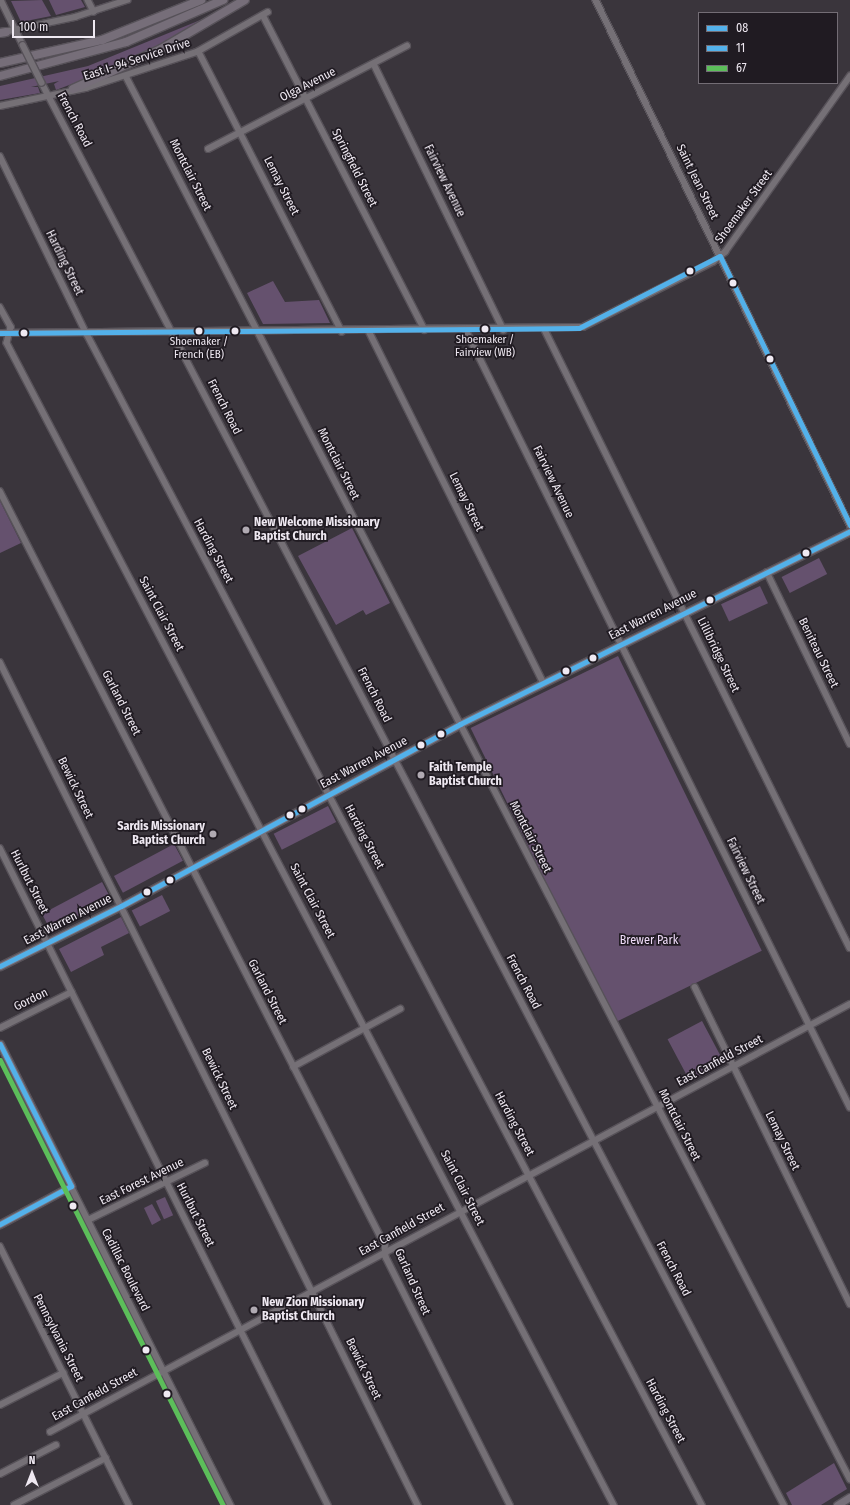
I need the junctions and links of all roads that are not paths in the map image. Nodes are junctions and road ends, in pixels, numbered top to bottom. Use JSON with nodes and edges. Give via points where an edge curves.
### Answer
{"nodes":[{"id":1,"x":1,"y":0,"type":"edge"},
{"id":2,"x":88,"y":0,"type":"edge"},
{"id":3,"x":127,"y":0,"type":"edge"},
{"id":4,"x":201,"y":0,"type":"edge"},
{"id":5,"x":223,"y":0,"type":"edge"},
{"id":6,"x":245,"y":0,"type":"edge"},
{"id":7,"x":596,"y":0,"type":"edge"},
{"id":8,"x":94,"y":12,"type":"junction"},
{"id":9,"x":266,"y":14,"type":"joint"},
{"id":10,"x":16,"y":30,"type":"junction"},
{"id":11,"x":2,"y":32,"type":"edge"},
{"id":12,"x":407,"y":46,"type":"dead end"},
{"id":13,"x":199,"y":52,"type":"junction"},
{"id":14,"x":0,"y":63,"type":"edge"},
{"id":15,"x":374,"y":64,"type":"junction"},
{"id":16,"x":0,"y":76,"type":"edge"},
{"id":17,"x":126,"y":76,"type":"junction"},
{"id":18,"x":850,"y":76,"type":"edge"},
{"id":19,"x":73,"y":89,"type":"junction"},
{"id":20,"x":48,"y":96,"type":"junction"},
{"id":21,"x":306,"y":99,"type":"junction"},
{"id":22,"x":0,"y":106,"type":"edge"},
{"id":23,"x":240,"y":132,"type":"junction"},
{"id":24,"x":208,"y":149,"type":"dead end"},
{"id":25,"x":0,"y":156,"type":"edge"},
{"id":26,"x":720,"y":256,"type":"junction"},
{"id":27,"x":0,"y":307,"type":"edge"},
{"id":28,"x":425,"y":330,"type":"junction"},
{"id":29,"x":466,"y":330,"type":"junction"},
{"id":30,"x":504,"y":330,"type":"junction"},
{"id":31,"x":545,"y":330,"type":"junction"},
{"id":32,"x":342,"y":331,"type":"junction"},
{"id":33,"x":369,"y":331,"type":"junction"},
{"id":34,"x":258,"y":332,"type":"junction"},
{"id":35,"x":0,"y":333,"type":"edge"},
{"id":36,"x":174,"y":333,"type":"junction"},
{"id":37,"x":9,"y":334,"type":"junction"},
{"id":38,"x":87,"y":334,"type":"junction"},
{"id":39,"x":0,"y":491,"type":"edge"},
{"id":40,"x":850,"y":525,"type":"edge"},
{"id":41,"x":850,"y":531,"type":"edge"},
{"id":42,"x":767,"y":572,"type":"junction"},
{"id":43,"x":685,"y":611,"type":"junction"},
{"id":44,"x":622,"y":643,"type":"junction"},
{"id":45,"x":0,"y":662,"type":"edge"},
{"id":46,"x":544,"y":682,"type":"junction"},
{"id":47,"x":460,"y":724,"type":"junction"},
{"id":48,"x":850,"y":744,"type":"edge"},
{"id":49,"x":394,"y":759,"type":"junction"},
{"id":50,"x":328,"y":794,"type":"junction"},
{"id":51,"x":262,"y":830,"type":"junction"},
{"id":52,"x":0,"y":848,"type":"edge"},
{"id":53,"x":192,"y":868,"type":"junction"},
{"id":54,"x":121,"y":906,"type":"junction"},
{"id":55,"x":47,"y":943,"type":"junction"},
{"id":56,"x":850,"y":948,"type":"edge"},
{"id":57,"x":0,"y":966,"type":"edge"},
{"id":58,"x":695,"y":987,"type":"dead end"},
{"id":59,"x":72,"y":992,"type":"junction"},
{"id":60,"x":850,"y":1004,"type":"edge"},
{"id":61,"x":400,"y":1009,"type":"dead end"},
{"id":62,"x":810,"y":1026,"type":"junction"},
{"id":63,"x":366,"y":1027,"type":"junction"},
{"id":64,"x":0,"y":1028,"type":"edge"},
{"id":65,"x":0,"y":1044,"type":"edge"},
{"id":66,"x":293,"y":1067,"type":"junction"},
{"id":67,"x":733,"y":1067,"type":"junction"},
{"id":68,"x":658,"y":1107,"type":"junction"},
{"id":69,"x":850,"y":1107,"type":"edge"},
{"id":70,"x":593,"y":1141,"type":"junction"},
{"id":71,"x":206,"y":1163,"type":"dead end"},
{"id":72,"x":529,"y":1176,"type":"junction"},
{"id":73,"x":166,"y":1182,"type":"junction"},
{"id":74,"x":70,"y":1186,"type":"junction"},
{"id":75,"x":461,"y":1210,"type":"junction"},
{"id":76,"x":88,"y":1220,"type":"junction"},
{"id":77,"x":0,"y":1224,"type":"edge"},
{"id":78,"x":0,"y":1246,"type":"edge"},
{"id":79,"x":385,"y":1252,"type":"junction"},
{"id":80,"x":312,"y":1292,"type":"junction"},
{"id":81,"x":850,"y":1304,"type":"edge"},
{"id":82,"x":241,"y":1331,"type":"junction"},
{"id":83,"x":163,"y":1370,"type":"junction"},
{"id":84,"x":63,"y":1373,"type":"junction"},
{"id":85,"x":0,"y":1405,"type":"edge"},
{"id":86,"x":84,"y":1414,"type":"junction"},
{"id":87,"x":50,"y":1432,"type":"dead end"},
{"id":88,"x":56,"y":1445,"type":"dead end"},
{"id":89,"x":106,"y":1458,"type":"junction"},
{"id":90,"x":0,"y":1474,"type":"edge"},
{"id":91,"x":850,"y":1479,"type":"edge"},
{"id":92,"x":850,"y":1497,"type":"edge"},
{"id":93,"x":14,"y":1505,"type":"edge"},
{"id":94,"x":129,"y":1505,"type":"edge"},
{"id":95,"x":230,"y":1505,"type":"edge"},
{"id":96,"x":328,"y":1505,"type":"edge"},
{"id":97,"x":418,"y":1505,"type":"edge"},
{"id":98,"x":510,"y":1505,"type":"edge"},
{"id":99,"x":614,"y":1505,"type":"edge"},
{"id":100,"x":702,"y":1505,"type":"edge"},
{"id":101,"x":784,"y":1505,"type":"edge"},
{"id":102,"x":839,"y":1505,"type":"edge"}],
"edges":[{"from":1,"to":10,"type":"street","name":"French Road"},
{"from":2,"to":8,"type":"street"},
{"from":3,"to":8,"type":"street"},
{"from":4,"to":14,"type":"highway","via":[[102,40]]},
{"from":5,"to":16,"type":"highway","via":[[126,42]]},
{"from":6,"to":19,"type":"highway","via":[[148,56]]},
{"from":7,"to":26,"type":"street","name":"Saint Jean Street"},
{"from":8,"to":10,"type":"street"},
{"from":9,"to":13,"type":"street","name":"East I- 94 Service Drive"},
{"from":9,"to":21,"type":"street","name":"Springfield Street"},
{"from":10,"to":11,"type":"street"},
{"from":10,"to":20,"type":"street","name":"French Road","bridge":true},
{"from":12,"to":15,"type":"street","name":"Olga Avenue"},
{"from":13,"to":17,"type":"street","name":"East I- 94 Service Drive"},
{"from":13,"to":23,"type":"street","name":"Lemay Street"},
{"from":15,"to":21,"type":"street","name":"Olga Avenue"},
{"from":15,"to":30,"type":"street","name":"Fairview Avenue"},
{"from":17,"to":19,"type":"street","name":"East I- 94 Service Drive"},
{"from":17,"to":34,"type":"street","name":"Montclair Street"},
{"from":18,"to":26,"type":"street","name":"Shoemaker Street"},
{"from":19,"to":20,"type":"street","name":"East I- 94 Service Drive"},
{"from":20,"to":22,"type":"street","name":"East I- 94 Service Drive"},
{"from":20,"to":36,"type":"street","name":"French Road"},
{"from":21,"to":23,"type":"street","name":"Olga Avenue"},
{"from":21,"to":28,"type":"street","name":"Springfield Street"},
{"from":23,"to":24,"type":"street","name":"Olga Avenue"},
{"from":23,"to":32,"type":"street","name":"Lemay Street"},
{"from":25,"to":38,"type":"street","name":"Harding Street"},
{"from":26,"to":31,"type":"street","name":"Shoemaker Street","via":[[584,327]]},
{"from":26,"to":40,"type":"street","name":"Saint Jean Street"},
{"from":27,"to":37,"type":"street","name":"Saint Clair Street","via":[[11,327]]},
{"from":28,"to":29,"type":"street","name":"Shoemaker Street"},
{"from":28,"to":33,"type":"street","name":"Shoemaker Street"},
{"from":29,"to":30,"type":"street","name":"Shoemaker Street"},
{"from":29,"to":44,"type":"street","name":"Fairview Avenue"},
{"from":30,"to":31,"type":"street","name":"Shoemaker Street"},
{"from":31,"to":43,"type":"street","name":"Lillibridge Street"},
{"from":32,"to":33,"type":"street","name":"Shoemaker Street"},
{"from":32,"to":34,"type":"street","name":"Shoemaker Street"},
{"from":33,"to":46,"type":"street","name":"Lemay Street"},
{"from":34,"to":36,"type":"street","name":"Shoemaker Street"},
{"from":34,"to":47,"type":"street","name":"Montclair Street"},
{"from":35,"to":37,"type":"street","name":"Shoemaker Street"},
{"from":36,"to":38,"type":"street","name":"Shoemaker Street"},
{"from":36,"to":49,"type":"street","name":"French Road"},
{"from":37,"to":38,"type":"street","name":"Shoemaker Street"},
{"from":37,"to":51,"type":"street","name":"Saint Clair Street","via":[[7,343]]},
{"from":38,"to":50,"type":"street","name":"Harding Street"},
{"from":39,"to":53,"type":"street","name":"Garland Street"},
{"from":41,"to":42,"type":"main road","name":"East Warren Avenue"},
{"from":42,"to":43,"type":"main road","name":"East Warren Avenue"},
{"from":42,"to":48,"type":"street","name":"Beniteau Street"},
{"from":43,"to":44,"type":"main road","name":"East Warren Avenue"},
{"from":43,"to":56,"type":"street","name":"Lillibridge Street"},
{"from":44,"to":46,"type":"main road","name":"East Warren Avenue"},
{"from":44,"to":62,"type":"street","name":"Fairview Street"},
{"from":45,"to":54,"type":"street","name":"Bewick Street"},
{"from":46,"to":47,"type":"main road","name":"East Warren Avenue"},
{"from":47,"to":49,"type":"main road","name":"East Warren Avenue"},
{"from":47,"to":68,"type":"street","name":"Montclair Street"},
{"from":49,"to":50,"type":"main road","name":"East Warren Avenue"},
{"from":49,"to":70,"type":"street","name":"French Road"},
{"from":50,"to":51,"type":"main road","name":"East Warren Avenue"},
{"from":50,"to":72,"type":"street","name":"Harding Street"},
{"from":51,"to":53,"type":"main road","name":"East Warren Avenue"},
{"from":51,"to":63,"type":"street","name":"Saint Clair Street"},
{"from":52,"to":55,"type":"street","name":"Hurlbut Street"},
{"from":53,"to":54,"type":"main road","name":"East Warren Avenue"},
{"from":53,"to":66,"type":"street","name":"Garland Street"},
{"from":54,"to":55,"type":"main road","name":"East Warren Avenue"},
{"from":54,"to":80,"type":"street","name":"Bewick Street"},
{"from":55,"to":57,"type":"main road","name":"East Warren Avenue"},
{"from":55,"to":59,"type":"street","name":"Hurlbut Street"},
{"from":58,"to":67,"type":"street","name":"Lemay Street"},
{"from":59,"to":64,"type":"street","name":"Gordon"},
{"from":59,"to":73,"type":"street","name":"Hurlbut Street"},
{"from":60,"to":62,"type":"street","name":"East Canfield Street"},
{"from":61,"to":63,"type":"street"},
{"from":62,"to":67,"type":"street","name":"East Canfield Street"},
{"from":62,"to":69,"type":"street","name":"Fairview Street"},
{"from":63,"to":66,"type":"street"},
{"from":63,"to":75,"type":"street","name":"Saint Clair Street"},
{"from":65,"to":74,"type":"main road","name":"Cadillac Boulevard"},
{"from":66,"to":79,"type":"street","name":"Garland Street","via":[[385,1245]]},
{"from":67,"to":68,"type":"street","name":"East Canfield Street"},
{"from":67,"to":81,"type":"street","name":"Lemay Street"},
{"from":68,"to":70,"type":"street","name":"East Canfield Street"},
{"from":68,"to":91,"type":"street","name":"Montclair Street"},
{"from":70,"to":72,"type":"street","name":"East Canfield Street"},
{"from":70,"to":101,"type":"street","name":"French Road"},
{"from":71,"to":73,"type":"street","name":"East Forest Avenue"},
{"from":72,"to":75,"type":"street","name":"East Canfield Street"},
{"from":72,"to":100,"type":"street","name":"Harding Street"},
{"from":73,"to":76,"type":"street","name":"East Forest Avenue"},
{"from":73,"to":82,"type":"street","name":"Hurlbut Street"},
{"from":74,"to":76,"type":"street","name":"Cadillac Boulevard"},
{"from":74,"to":77,"type":"main road"},
{"from":75,"to":79,"type":"street","name":"East Canfield Street"},
{"from":75,"to":99,"type":"street","name":"Saint Clair Street"},
{"from":76,"to":83,"type":"street","name":"Cadillac Boulevard"},
{"from":78,"to":84,"type":"street","name":"Pennsylvania Street"},
{"from":79,"to":80,"type":"street","name":"East Canfield Street"},
{"from":79,"to":98,"type":"street","name":"Garland Street"},
{"from":80,"to":82,"type":"street","name":"East Canfield Street"},
{"from":80,"to":97,"type":"street","name":"Bewick Street"},
{"from":82,"to":83,"type":"street","name":"East Canfield Street"},
{"from":82,"to":96,"type":"street","name":"Hurlbut Street"},
{"from":83,"to":86,"type":"street","name":"East Canfield Street"},
{"from":83,"to":95,"type":"street","name":"Cadillac Boulevard"},
{"from":84,"to":85,"type":"street"},
{"from":84,"to":86,"type":"street","name":"Pennsylvania Street"},
{"from":86,"to":87,"type":"street","name":"East Canfield Street"},
{"from":86,"to":89,"type":"street","name":"Pennsylvania Street"},
{"from":88,"to":90,"type":"street"},
{"from":89,"to":93,"type":"street"},
{"from":89,"to":94,"type":"street","name":"Pennsylvania Street"},
{"from":92,"to":102,"type":"main road"}]}
